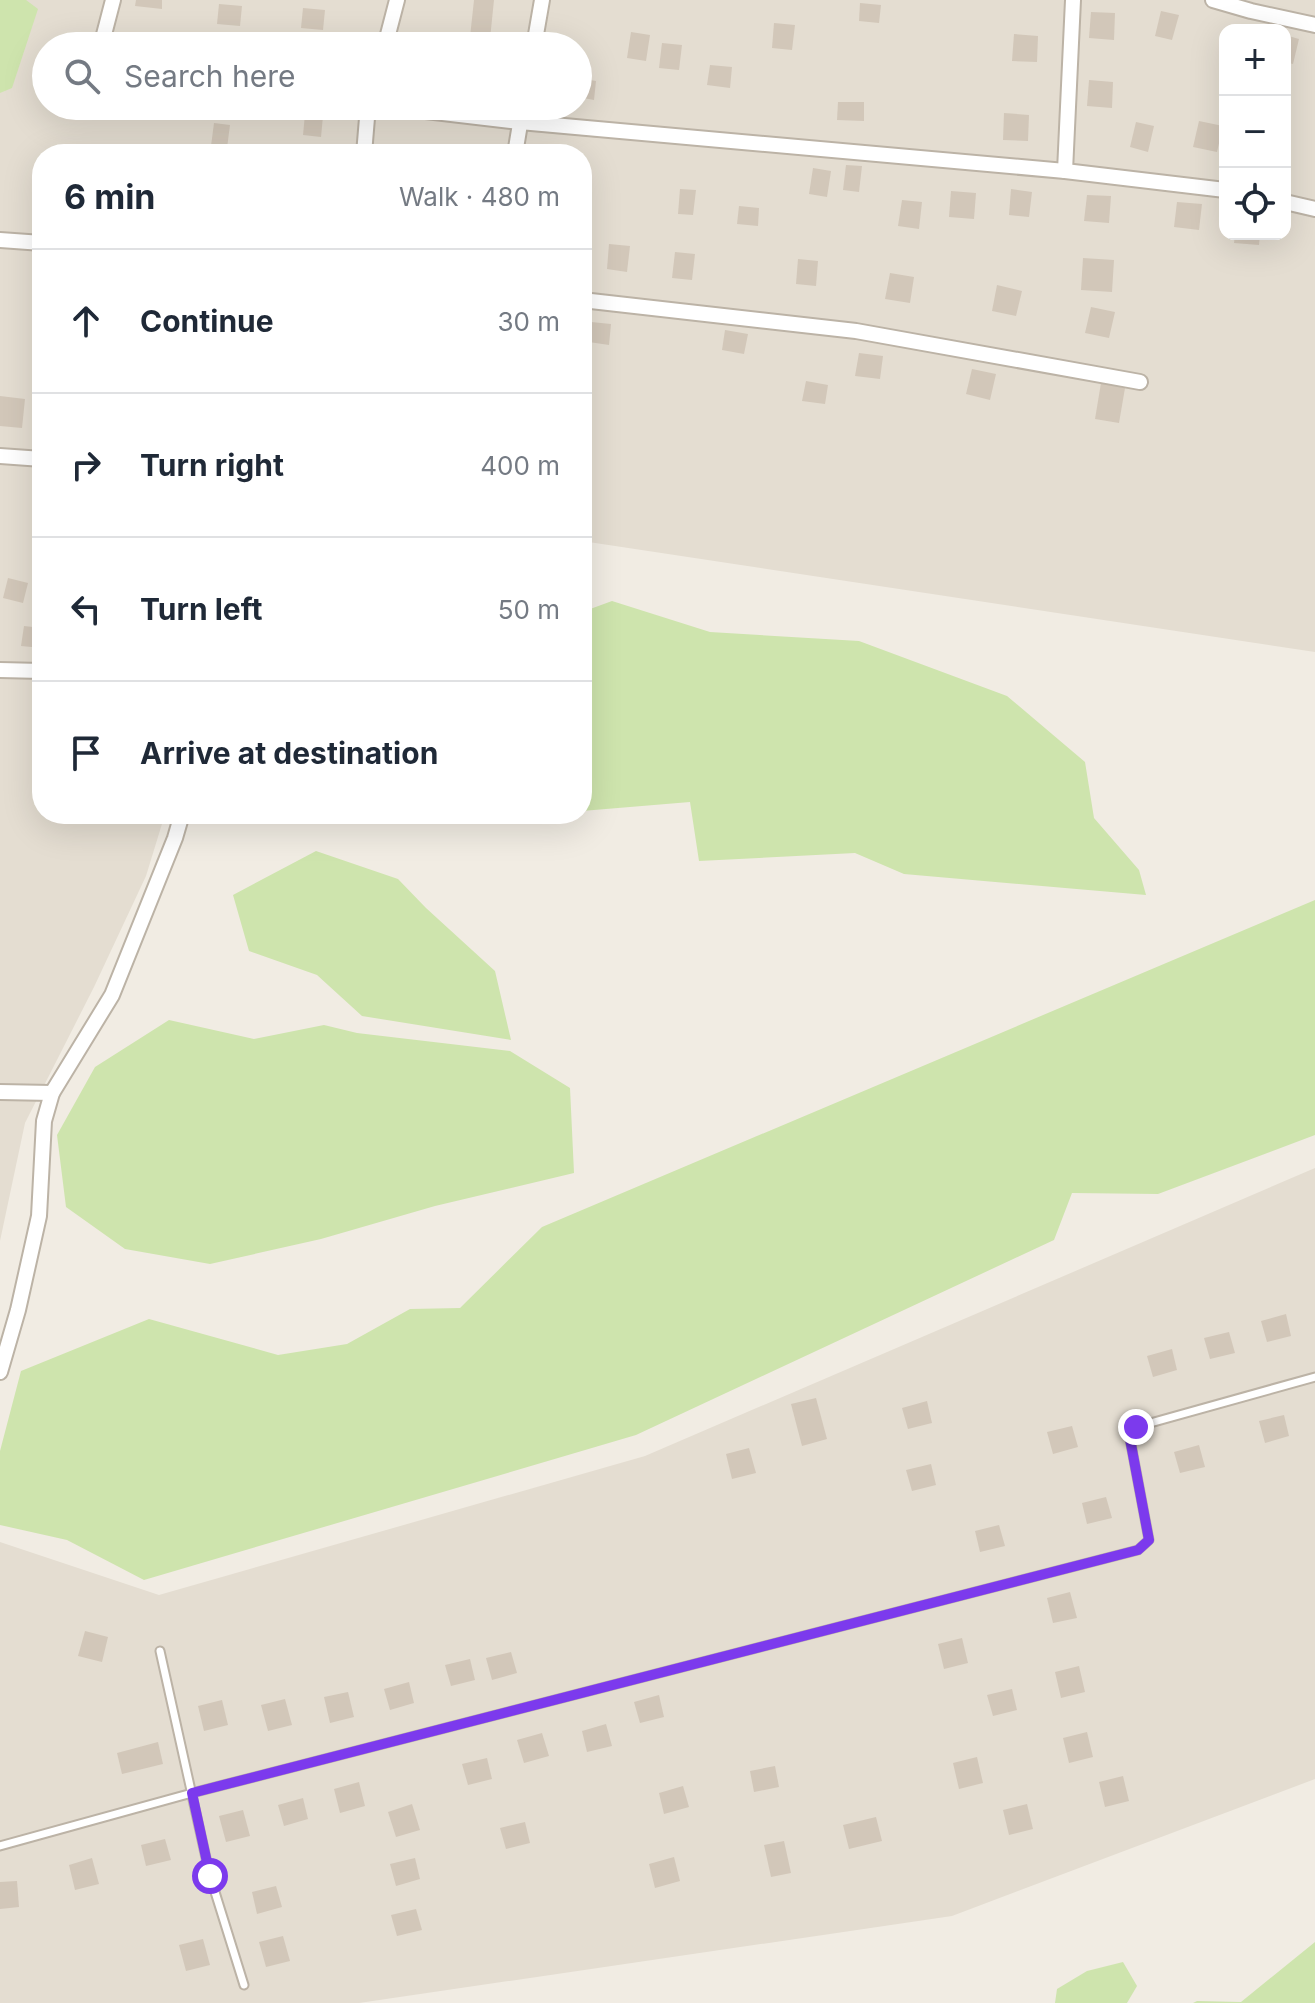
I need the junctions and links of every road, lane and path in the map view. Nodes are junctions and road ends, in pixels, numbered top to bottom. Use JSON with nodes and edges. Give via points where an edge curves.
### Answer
{"nodes":[{"id":1,"x":113,"y":0,"type":"edge"},
{"id":2,"x":397,"y":0,"type":"edge"},
{"id":3,"x":542,"y":0,"type":"edge"},
{"id":4,"x":1073,"y":0,"type":"edge"},
{"id":5,"x":1213,"y":0,"type":"edge"},
{"id":6,"x":1315,"y":25,"type":"edge"},
{"id":7,"x":105,"y":32,"type":"edge"},
{"id":8,"x":389,"y":32,"type":"edge"},
{"id":9,"x":536,"y":32,"type":"edge"},
{"id":10,"x":367,"y":120,"type":"edge"},
{"id":11,"x":503,"y":120,"type":"edge"},
{"id":12,"x":520,"y":122,"type":"junction"},
{"id":13,"x":365,"y":144,"type":"edge"},
{"id":14,"x":517,"y":144,"type":"edge"},
{"id":15,"x":1065,"y":171,"type":"junction"},
{"id":16,"x":1219,"y":189,"type":"edge"},
{"id":17,"x":1291,"y":203,"type":"edge"},
{"id":18,"x":1315,"y":209,"type":"edge"},
{"id":19,"x":0,"y":240,"type":"edge"},
{"id":20,"x":32,"y":242,"type":"edge"},
{"id":21,"x":592,"y":301,"type":"edge"},
{"id":22,"x":1140,"y":382,"type":"dead end"},
{"id":23,"x":0,"y":456,"type":"edge"},
{"id":24,"x":32,"y":458,"type":"edge"},
{"id":25,"x":0,"y":670,"type":"edge"},
{"id":26,"x":32,"y":671,"type":"edge"},
{"id":27,"x":179,"y":824,"type":"edge"},
{"id":28,"x":0,"y":1092,"type":"edge"},
{"id":29,"x":52,"y":1093,"type":"junction"},
{"id":30,"x":0,"y":1372,"type":"edge"},
{"id":31,"x":1315,"y":1377,"type":"edge"},
{"id":32,"x":160,"y":1651,"type":"dead end"},
{"id":33,"x":192,"y":1793,"type":"junction"},
{"id":34,"x":0,"y":1846,"type":"edge"},
{"id":35,"x":244,"y":1985,"type":"dead end"}],
"edges":[{"from":1,"to":7,"type":"street"},
{"from":2,"to":8,"type":"street"},
{"from":3,"to":9,"type":"street"},
{"from":4,"to":15,"type":"street"},
{"from":5,"to":6,"type":"street"},
{"from":10,"to":13,"type":"street"},
{"from":11,"to":12,"type":"street"},
{"from":12,"to":14,"type":"street"},
{"from":12,"to":15,"type":"street"},
{"from":15,"to":16,"type":"street"},
{"from":17,"to":18,"type":"street"},
{"from":19,"to":20,"type":"street"},
{"from":21,"to":22,"type":"street","via":[[856,331]]},
{"from":23,"to":24,"type":"street"},
{"from":25,"to":26,"type":"street"},
{"from":27,"to":29,"type":"street","via":[[112,995]]},
{"from":28,"to":29,"type":"street"},
{"from":29,"to":30,"type":"street","via":[[44,1121],[39,1216]]},
{"from":31,"to":33,"type":"lane","via":[[1136,1427],[1130,1439],[1149,1540],[1138,1550]]},
{"from":32,"to":33,"type":"lane"},
{"from":33,"to":34,"type":"lane"},
{"from":33,"to":35,"type":"lane","via":[[210,1876]]}]}
